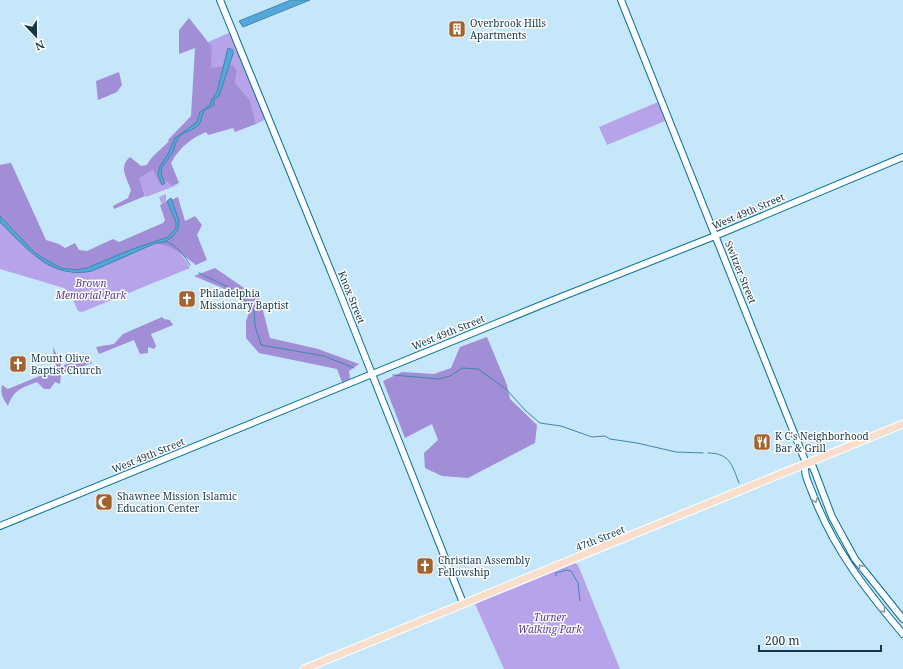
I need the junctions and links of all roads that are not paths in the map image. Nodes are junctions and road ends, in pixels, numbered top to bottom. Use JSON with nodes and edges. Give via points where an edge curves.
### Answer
{"nodes":[{"id":1,"x":220,"y":0,"type":"edge"},
{"id":2,"x":621,"y":0,"type":"edge"},
{"id":3,"x":903,"y":157,"type":"edge"},
{"id":4,"x":715,"y":236,"type":"junction"},
{"id":5,"x":372,"y":374,"type":"junction"},
{"id":6,"x":903,"y":424,"type":"edge"},
{"id":7,"x":806,"y":463,"type":"junction"},
{"id":8,"x":0,"y":526,"type":"edge"},
{"id":9,"x":463,"y":603,"type":"junction"},
{"id":10,"x":903,"y":619,"type":"edge"},
{"id":11,"x":903,"y":634,"type":"edge"},
{"id":12,"x":304,"y":669,"type":"edge"}],
"edges":[{"from":1,"to":5,"type":"street","name":"Knox Street"},
{"from":2,"to":4,"type":"street","name":"Switzer Street"},
{"from":3,"to":4,"type":"street","name":"West 49th Street"},
{"from":4,"to":5,"type":"street","name":"West 49th Street"},
{"from":4,"to":7,"type":"street","name":"Switzer Street"},
{"from":5,"to":8,"type":"street","name":"West 49th Street"},
{"from":5,"to":9,"type":"street","name":"Knox Street"},
{"from":6,"to":7,"type":"main road","name":"47th Street"},
{"from":7,"to":9,"type":"main road","name":"47th Street"},
{"from":10,"to":7,"type":"street","one_way":true,"via":[[855,559],[832,517],[813,468]]},
{"from":7,"to":11,"type":"street","one_way":true,"via":[[804,469],[812,493],[838,547],[860,582]]},
{"from":9,"to":12,"type":"main road","name":"47th Street"}]}
